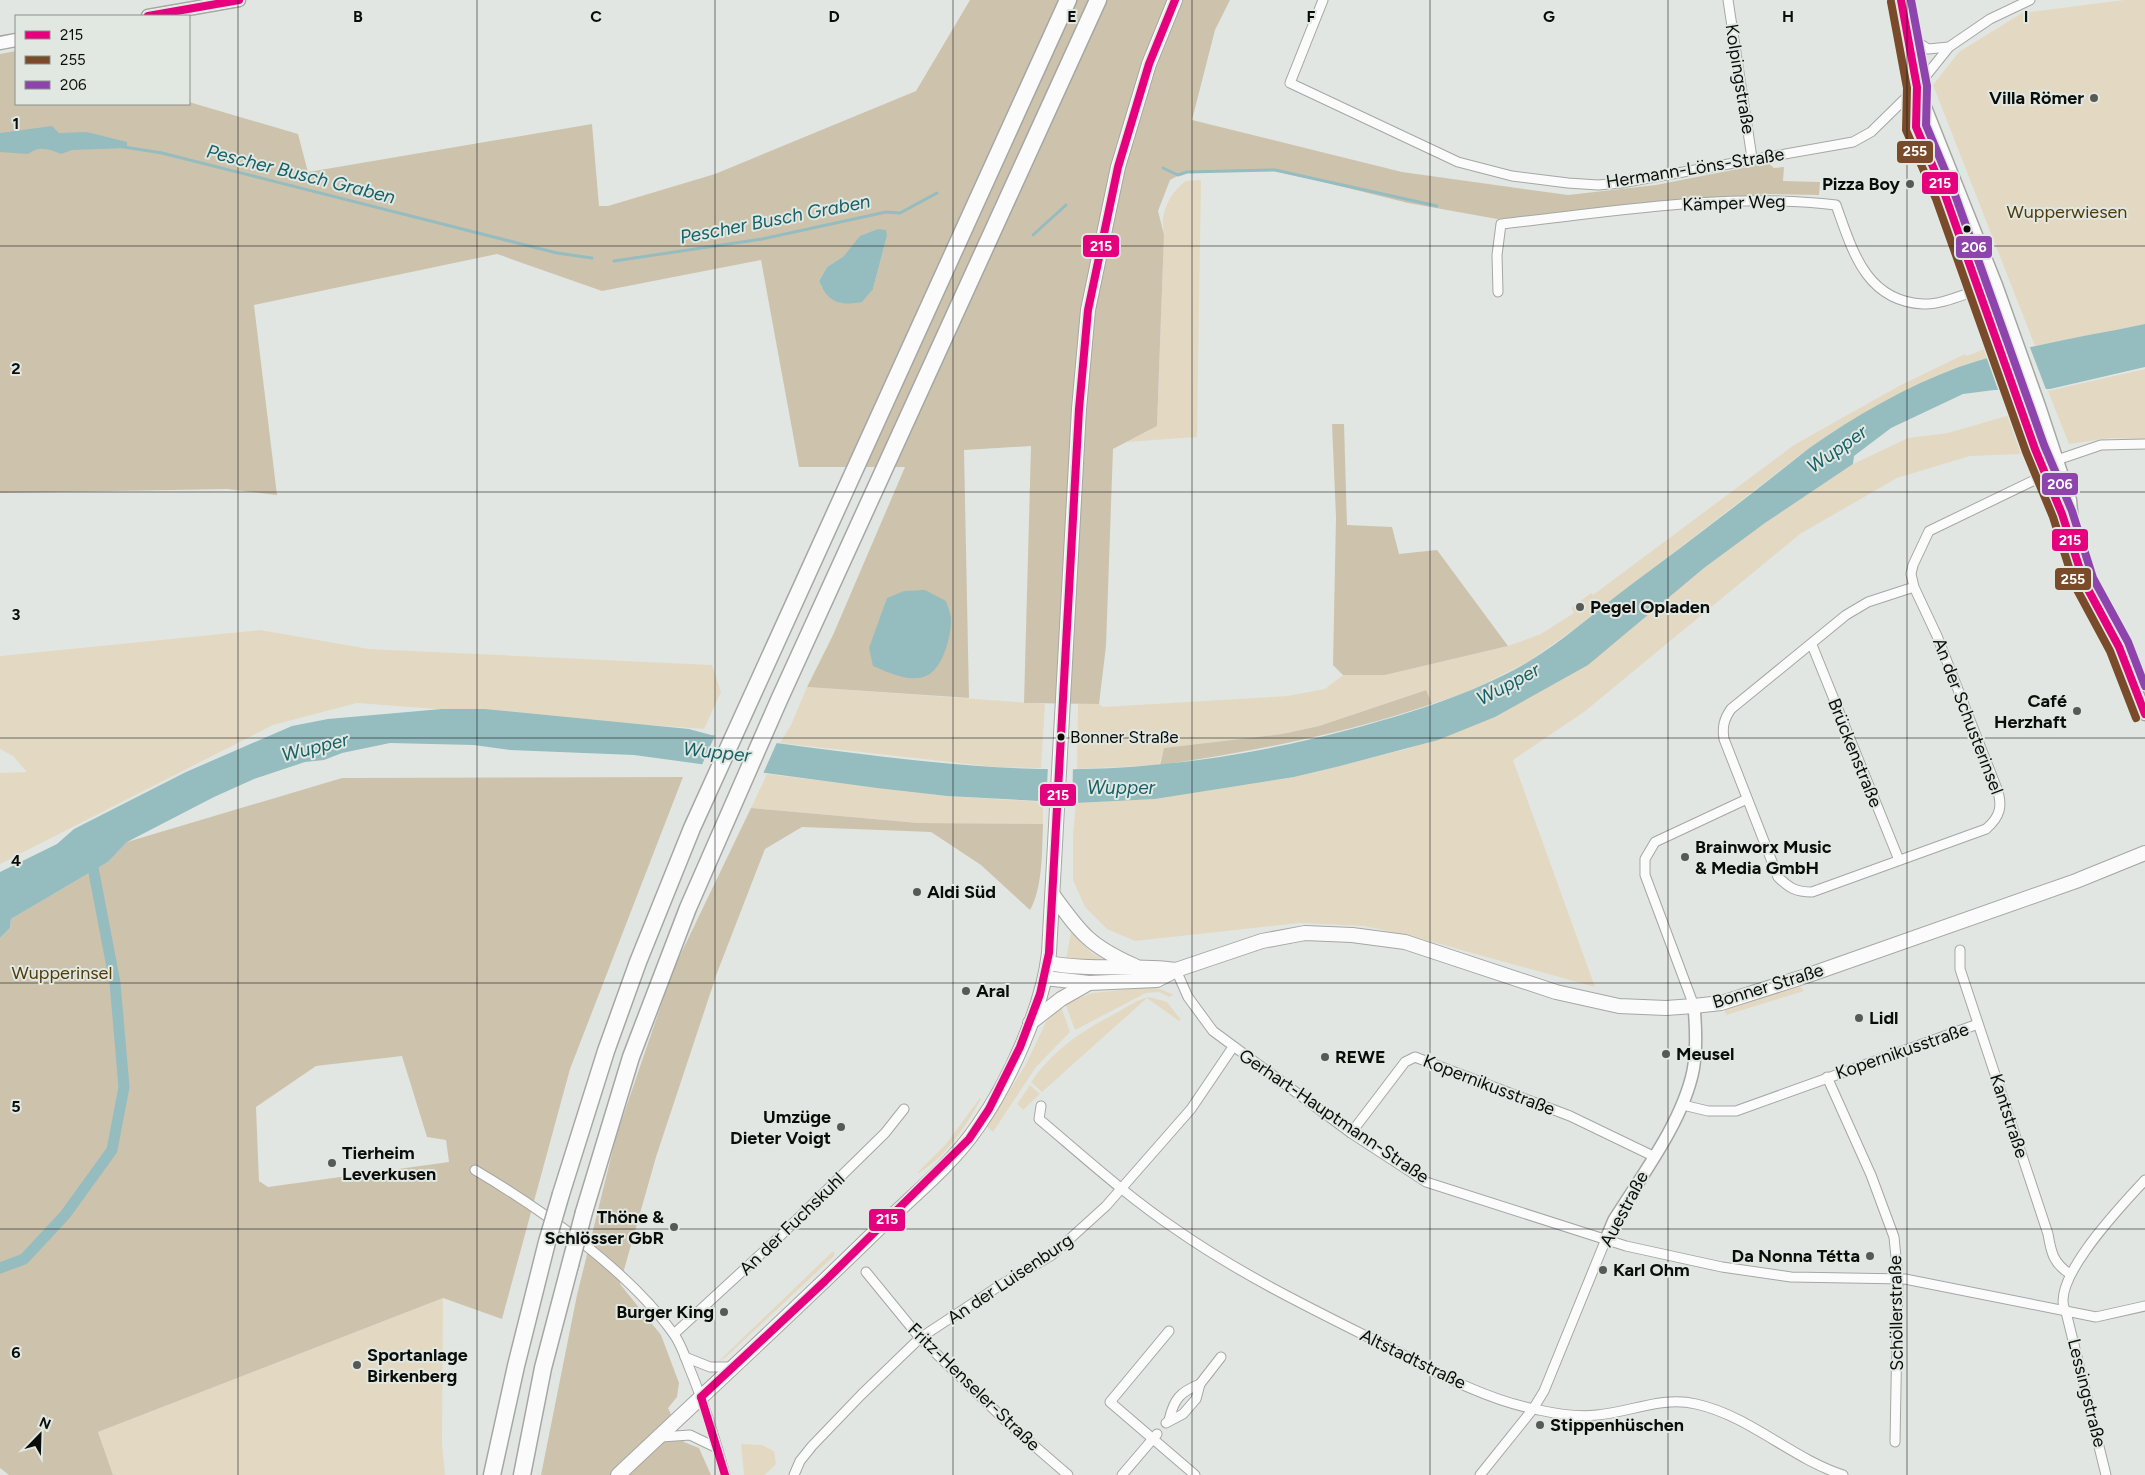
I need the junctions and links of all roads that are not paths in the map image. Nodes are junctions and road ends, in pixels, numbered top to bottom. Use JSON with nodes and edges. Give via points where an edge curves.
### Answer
{"nodes":[{"id":1,"x":239,"y":0,"type":"edge"},
{"id":2,"x":1068,"y":0,"type":"edge"},
{"id":3,"x":1098,"y":0,"type":"edge"},
{"id":4,"x":1175,"y":0,"type":"edge"},
{"id":5,"x":1323,"y":0,"type":"edge"},
{"id":6,"x":1728,"y":0,"type":"edge"},
{"id":7,"x":1901,"y":0,"type":"edge"},
{"id":8,"x":2030,"y":0,"type":"edge"},
{"id":9,"x":154,"y":15,"type":"edge"},
{"id":10,"x":1907,"y":35,"type":"junction"},
{"id":11,"x":15,"y":40,"type":"edge"},
{"id":12,"x":0,"y":43,"type":"edge"},
{"id":13,"x":1950,"y":47,"type":"junction"},
{"id":14,"x":1917,"y":87,"type":"junction"},
{"id":15,"x":1752,"y":158,"type":"junction"},
{"id":16,"x":1996,"y":285,"type":"junction"},
{"id":17,"x":1978,"y":290,"type":"junction"},
{"id":18,"x":1498,"y":292,"type":"dead end"},
{"id":19,"x":2145,"y":444,"type":"edge"},
{"id":20,"x":2057,"y":460,"type":"junction"},
{"id":21,"x":2045,"y":475,"type":"junction"},
{"id":22,"x":2072,"y":543,"type":"junction"},
{"id":23,"x":1914,"y":587,"type":"junction"},
{"id":24,"x":1812,"y":645,"type":"junction"},
{"id":25,"x":2145,"y":714,"type":"edge"},
{"id":26,"x":1747,"y":800,"type":"junction"},
{"id":27,"x":2145,"y":853,"type":"edge"},
{"id":28,"x":1899,"y":860,"type":"junction"},
{"id":29,"x":1053,"y":895,"type":"junction"},
{"id":30,"x":1960,"y":950,"type":"dead end"},
{"id":31,"x":1048,"y":963,"type":"junction"},
{"id":32,"x":1138,"y":968,"type":"junction"},
{"id":33,"x":1176,"y":970,"type":"junction"},
{"id":34,"x":1045,"y":978,"type":"junction"},
{"id":35,"x":1089,"y":983,"type":"junction"},
{"id":36,"x":1694,"y":1006,"type":"junction"},
{"id":37,"x":1029,"y":1024,"type":"junction"},
{"id":38,"x":1978,"y":1024,"type":"junction"},
{"id":39,"x":1234,"y":1047,"type":"junction"},
{"id":40,"x":1827,"y":1077,"type":"junction"},
{"id":41,"x":1683,"y":1105,"type":"junction"},
{"id":42,"x":1041,"y":1106,"type":"dead end"},
{"id":43,"x":904,"y":1109,"type":"dead end"},
{"id":44,"x":1351,"y":1133,"type":"junction"},
{"id":45,"x":1653,"y":1156,"type":"junction"},
{"id":46,"x":475,"y":1170,"type":"dead end"},
{"id":47,"x":2145,"y":1180,"type":"edge"},
{"id":48,"x":1122,"y":1188,"type":"junction"},
{"id":49,"x":1606,"y":1239,"type":"junction"},
{"id":50,"x":866,"y":1272,"type":"dead end"},
{"id":51,"x":2070,"y":1274,"type":"junction"},
{"id":52,"x":1898,"y":1278,"type":"junction"},
{"id":53,"x":2145,"y":1306,"type":"edge"},
{"id":54,"x":2066,"y":1312,"type":"junction"},
{"id":55,"x":1169,"y":1331,"type":"dead end"},
{"id":56,"x":674,"y":1334,"type":"junction"},
{"id":57,"x":920,"y":1338,"type":"junction"},
{"id":58,"x":685,"y":1357,"type":"junction"},
{"id":59,"x":1221,"y":1357,"type":"dead end"},
{"id":60,"x":733,"y":1367,"type":"junction"},
{"id":61,"x":1200,"y":1384,"type":"junction"},
{"id":62,"x":701,"y":1397,"type":"junction"},
{"id":63,"x":1533,"y":1408,"type":"junction"},
{"id":64,"x":1155,"y":1436,"type":"junction"},
{"id":65,"x":660,"y":1437,"type":"junction"},
{"id":66,"x":1895,"y":1442,"type":"dead end"},
{"id":67,"x":717,"y":1448,"type":"junction"},
{"id":68,"x":492,"y":1475,"type":"edge"},
{"id":69,"x":522,"y":1475,"type":"edge"},
{"id":70,"x":618,"y":1475,"type":"edge"},
{"id":71,"x":725,"y":1475,"type":"edge"},
{"id":72,"x":794,"y":1475,"type":"edge"},
{"id":73,"x":1068,"y":1475,"type":"edge"},
{"id":74,"x":1122,"y":1475,"type":"edge"},
{"id":75,"x":1195,"y":1475,"type":"edge"},
{"id":76,"x":1480,"y":1475,"type":"edge"},
{"id":77,"x":1843,"y":1475,"type":"edge"},
{"id":78,"x":2106,"y":1475,"type":"edge"}],
"edges":[{"from":1,"to":9,"type":"main road"},
{"from":2,"to":68,"type":"highway","bridge":true,"via":[[692,828],[628,989],[547,1242]]},
{"from":3,"to":69,"type":"highway","bridge":true,"via":[[779,700],[666,963],[631,1057],[584,1212],[543,1368]]},
{"from":4,"to":29,"type":"main road","via":[[1132,116],[1088,310],[1079,409]]},
{"from":5,"to":15,"type":"street","name":"Hermann-Löns-Straße","via":[[1290,83],[1458,162],[1512,176],[1611,184]]},
{"from":6,"to":15,"type":"street","name":"Kolpingstraße"},
{"from":7,"to":10,"type":"main road"},
{"from":8,"to":13,"type":"street","name":"Hermann-Löns-Straße","via":[[1990,19]]},
{"from":10,"to":13,"type":"street","via":[[1928,49]]},
{"from":10,"to":14,"type":"main road"},
{"from":11,"to":12,"type":"main road"},
{"from":13,"to":14,"type":"street","name":"Hermann-Löns-Straße"},
{"from":14,"to":15,"type":"street","name":"Hermann-Löns-Straße","via":[[1871,132],[1853,142]]},
{"from":14,"to":16,"type":"main road"},
{"from":14,"to":17,"type":"main road","via":[[1916,127]]},
{"from":16,"to":17,"type":"main road"},
{"from":16,"to":20,"type":"main road"},
{"from":17,"to":18,"type":"street","name":"Kämper Weg","via":[[1924,304],[1889,295],[1868,278],[1859,265],[1836,204],[1768,201],[1680,205],[1500,224]]},
{"from":17,"to":21,"type":"main road"},
{"from":19,"to":20,"type":"street","via":[[2100,445]]},
{"from":20,"to":22,"type":"main road","via":[[2070,500]]},
{"from":21,"to":22,"type":"main road"},
{"from":21,"to":23,"type":"street","via":[[1929,531],[1913,565]]},
{"from":22,"to":25,"type":"main road","via":[[2084,582],[2119,647]]},
{"from":23,"to":24,"type":"street","via":[[1868,602],[1846,615]]},
{"from":23,"to":28,"type":"street","name":"An der Schusterinsel","via":[[1937,636],[2001,801],[2000,812],[1986,829]]},
{"from":24,"to":26,"type":"street","via":[[1731,709],[1726,717],[1724,739]]},
{"from":24,"to":28,"type":"street","name":"Brückenstraße"},
{"from":26,"to":28,"type":"street","name":"An der Schusterinsel","via":[[1778,877],[1787,887],[1799,892],[1812,892]]},
{"from":26,"to":36,"type":"street","via":[[1656,842],[1645,859],[1645,875]]},
{"from":27,"to":36,"type":"main road","name":"Bonner Straße","via":[[2076,881],[1806,976],[1722,1003]]},
{"from":29,"to":31,"type":"main road"},
{"from":29,"to":32,"type":"main road","via":[[1087,939],[1106,953]]},
{"from":30,"to":38,"type":"street","name":"Kantstraße","via":[[1960,969]]},
{"from":31,"to":32,"type":"main road","name":"Bonner Straße","via":[[1110,969]]},
{"from":31,"to":34,"type":"main road"},
{"from":32,"to":33,"type":"main road","name":"Bonner Straße"},
{"from":33,"to":35,"type":"main road","name":"Bonner Straße","via":[[1157,980]]},
{"from":33,"to":36,"type":"main road","name":"Bonner Straße","via":[[1262,941],[1305,933],[1352,935],[1405,942],[1556,992],[1619,1006]]},
{"from":33,"to":39,"type":"street","name":"Gerhart-Hauptmann-Straße","via":[[1205,1022]]},
{"from":34,"to":35,"type":"main road","name":"Bonner Straße"},
{"from":34,"to":37,"type":"main road"},
{"from":35,"to":37,"type":"main road"},
{"from":36,"to":41,"type":"street","name":"Auestraße","via":[[1696,1050]]},
{"from":37,"to":60,"type":"main road","via":[[1004,1081],[969,1139]]},
{"from":38,"to":40,"type":"street","name":"Kopernikusstraße"},
{"from":38,"to":51,"type":"street","name":"Kantstraße","via":[[2048,1234],[2052,1257],[2060,1268]]},
{"from":39,"to":44,"type":"street","name":"Gerhart-Hauptmann-Straße"},
{"from":39,"to":48,"type":"street","name":"An der Luisenburg","via":[[1191,1109]]},
{"from":40,"to":41,"type":"street","name":"Kopernikusstraße","via":[[1736,1111],[1708,1111]]},
{"from":40,"to":52,"type":"street","name":"Schöllerstraße","via":[[1871,1175],[1894,1237]]},
{"from":41,"to":45,"type":"street","name":"Auestraße"},
{"from":42,"to":48,"type":"street","name":"Altstadtstraße","via":[[1039,1118]]},
{"from":43,"to":56,"type":"street","name":"An der Fuchskuhl","via":[[885,1133],[757,1259]]},
{"from":44,"to":45,"type":"street","name":"Kopernikusstraße","via":[[1412,1057],[1422,1058],[1570,1116]]},
{"from":44,"to":49,"type":"street","name":"Gerhart-Hauptmann-Straße","via":[[1426,1182]]},
{"from":45,"to":49,"type":"street","name":"Auestraße"},
{"from":46,"to":56,"type":"street","via":[[514,1193],[600,1257],[628,1281]]},
{"from":47,"to":51,"type":"street","name":"Lessingstraße","via":[[2102,1228]]},
{"from":48,"to":57,"type":"street","name":"An der Luisenburg","via":[[1052,1255]]},
{"from":48,"to":63,"type":"street","name":"Altstadtstraße","via":[[1190,1239],[1264,1283],[1454,1381]]},
{"from":49,"to":52,"type":"street","name":"Gerhart-Hauptmann-Straße","via":[[1722,1268],[1767,1275]]},
{"from":49,"to":63,"type":"street","name":"Auestraße","via":[[1544,1391]]},
{"from":50,"to":57,"type":"street","name":"Fritz-Henseler-Straße"},
{"from":51,"to":54,"type":"street","name":"Lessingstraße","via":[[2063,1295],[2062,1306]]},
{"from":52,"to":54,"type":"street","name":"Gerhart-Hauptmann-Straße"},
{"from":52,"to":66,"type":"street","name":"Schöllerstraße"},
{"from":53,"to":54,"type":"street","name":"Gerhart-Hauptmann-Straße","via":[[2096,1316]]},
{"from":54,"to":78,"type":"street","name":"Lessingstraße"},
{"from":55,"to":64,"type":"street","via":[[1110,1402]]},
{"from":56,"to":58,"type":"street"},
{"from":57,"to":72,"type":"street","name":"An der Luisenburg","via":[[818,1440],[800,1461]]},
{"from":57,"to":73,"type":"street","name":"Fritz-Henseler-Straße","via":[[1008,1424]]},
{"from":58,"to":60,"type":"street","via":[[710,1367]]},
{"from":58,"to":62,"type":"street"},
{"from":59,"to":61,"type":"street"},
{"from":60,"to":62,"type":"main road"},
{"from":61,"to":61,"type":"street","via":[[1184,1391],[1172,1405],[1167,1422],[1184,1414],[1196,1399]]},
{"from":62,"to":65,"type":"main road"},
{"from":62,"to":67,"type":"street"},
{"from":63,"to":76,"type":"street","name":"Auestraße"},
{"from":63,"to":77,"type":"street","name":"Altstadtstraße","via":[[1598,1415],[1658,1403],[1696,1404],[1738,1420]]},
{"from":64,"to":74,"type":"street"},
{"from":64,"to":75,"type":"street"},
{"from":65,"to":67,"type":"street","via":[[690,1435]]},
{"from":65,"to":70,"type":"main road"},
{"from":67,"to":71,"type":"street"}]}
